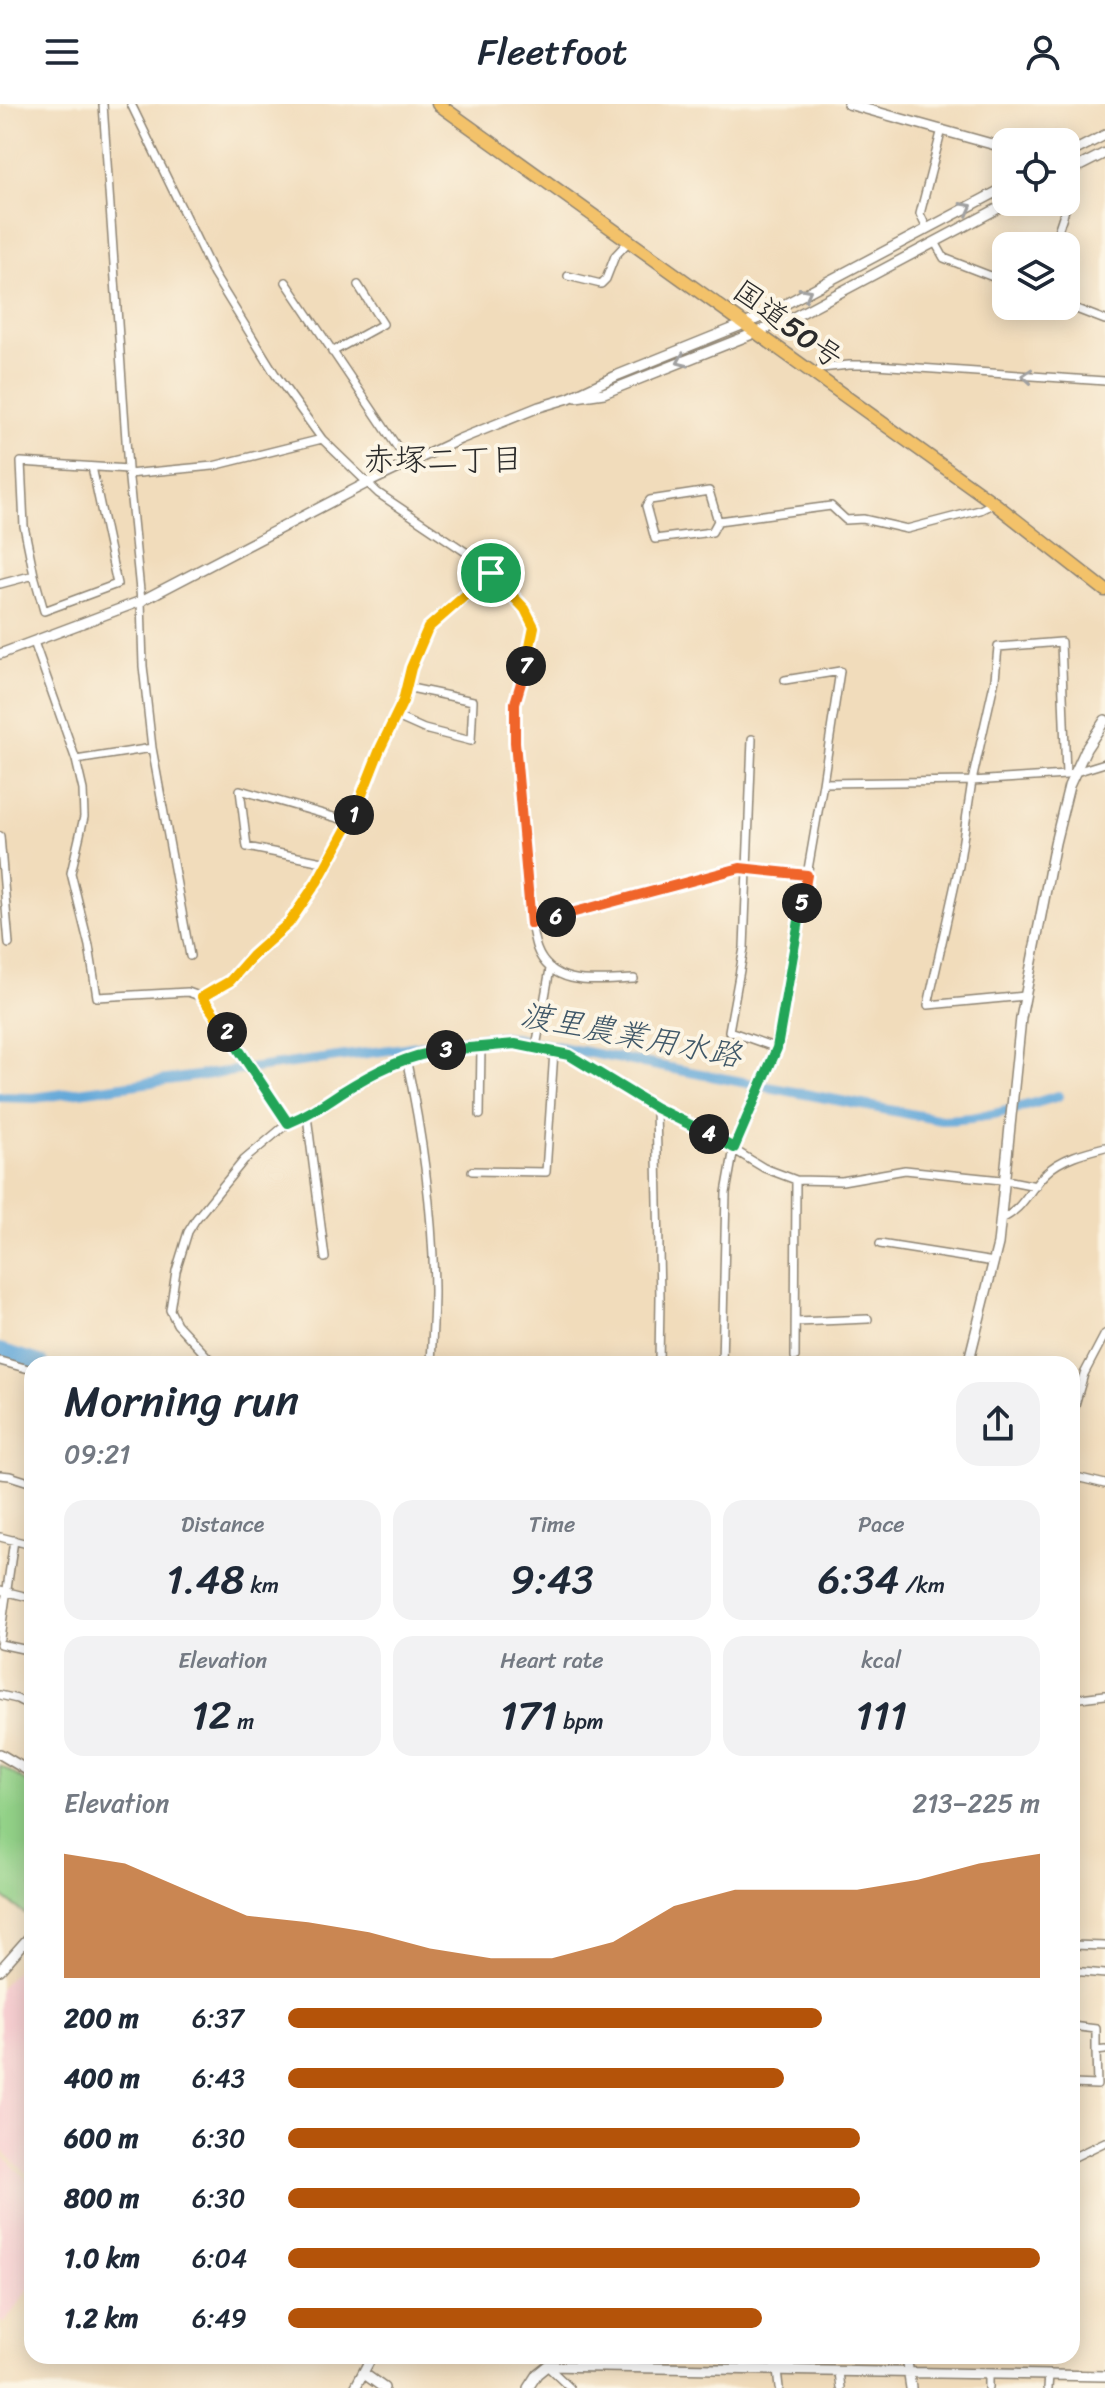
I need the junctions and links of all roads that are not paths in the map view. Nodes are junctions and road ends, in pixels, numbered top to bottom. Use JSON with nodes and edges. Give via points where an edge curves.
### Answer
{"nodes":[{"id":1,"x":103,"y":104,"type":"edge"},
{"id":2,"x":131,"y":104,"type":"edge"},
{"id":3,"x":438,"y":104,"type":"edge"},
{"id":4,"x":848,"y":104,"type":"edge"},
{"id":5,"x":942,"y":129,"type":"junction"},
{"id":6,"x":1105,"y":135,"type":"edge"},
{"id":7,"x":992,"y":144,"type":"edge"},
{"id":8,"x":1080,"y":148,"type":"edge"},
{"id":9,"x":1105,"y":153,"type":"edge"},
{"id":10,"x":1080,"y":166,"type":"edge"},
{"id":11,"x":992,"y":194,"type":"edge"},
{"id":12,"x":992,"y":212,"type":"edge"},
{"id":13,"x":927,"y":229,"type":"junction"},
{"id":14,"x":629,"y":241,"type":"junction"},
{"id":15,"x":935,"y":242,"type":"junction"},
{"id":16,"x":890,"y":248,"type":"junction"},
{"id":17,"x":896,"y":262,"type":"junction"},
{"id":18,"x":568,"y":276,"type":"dead end"},
{"id":19,"x":992,"y":277,"type":"edge"},
{"id":20,"x":286,"y":282,"type":"dead end"},
{"id":21,"x":358,"y":285,"type":"dead end"},
{"id":22,"x":1080,"y":310,"type":"edge"},
{"id":23,"x":1105,"y":320,"type":"edge"},
{"id":24,"x":750,"y":328,"type":"junction"},
{"id":25,"x":332,"y":352,"type":"junction"},
{"id":26,"x":815,"y":376,"type":"junction"},
{"id":27,"x":1105,"y":381,"type":"edge"},
{"id":28,"x":322,"y":439,"type":"junction"},
{"id":29,"x":408,"y":463,"type":"junction"},
{"id":30,"x":92,"y":467,"type":"junction"},
{"id":31,"x":128,"y":471,"type":"junction"},
{"id":32,"x":367,"y":483,"type":"junction"},
{"id":33,"x":994,"y":503,"type":"junction"},
{"id":34,"x":718,"y":521,"type":"junction"},
{"id":35,"x":491,"y":573,"type":"junction"},
{"id":36,"x":34,"y":575,"type":"junction"},
{"id":37,"x":1099,"y":580,"type":"edge"},
{"id":38,"x":0,"y":584,"type":"edge"},
{"id":39,"x":1105,"y":590,"type":"edge"},
{"id":40,"x":141,"y":601,"type":"junction"},
{"id":41,"x":34,"y":642,"type":"junction"},
{"id":42,"x":0,"y":654,"type":"edge"},
{"id":43,"x":785,"y":680,"type":"dead end"},
{"id":44,"x":406,"y":687,"type":"junction"},
{"id":45,"x":397,"y":717,"type":"junction"},
{"id":46,"x":1105,"y":720,"type":"edge"},
{"id":47,"x":752,"y":739,"type":"dead end"},
{"id":48,"x":152,"y":748,"type":"junction"},
{"id":49,"x":76,"y":760,"type":"junction"},
{"id":50,"x":1105,"y":763,"type":"edge"},
{"id":51,"x":1070,"y":774,"type":"junction"},
{"id":52,"x":972,"y":781,"type":"junction"},
{"id":53,"x":823,"y":783,"type":"junction"},
{"id":54,"x":351,"y":822,"type":"junction"},
{"id":55,"x":0,"y":836,"type":"edge"},
{"id":56,"x":328,"y":863,"type":"junction"},
{"id":57,"x":748,"y":868,"type":"junction"},
{"id":58,"x":807,"y":875,"type":"junction"},
{"id":59,"x":531,"y":924,"type":"junction"},
{"id":60,"x":9,"y":944,"type":"dead end"},
{"id":61,"x":190,"y":956,"type":"dead end"},
{"id":62,"x":550,"y":969,"type":"junction"},
{"id":63,"x":634,"y":979,"type":"dead end"},
{"id":64,"x":1025,"y":996,"type":"junction"},
{"id":65,"x":202,"y":997,"type":"junction"},
{"id":66,"x":537,"y":1044,"type":"junction"},
{"id":67,"x":481,"y":1046,"type":"junction"},
{"id":68,"x":777,"y":1048,"type":"junction"},
{"id":69,"x":554,"y":1051,"type":"junction"},
{"id":70,"x":406,"y":1058,"type":"junction"},
{"id":71,"x":656,"y":1108,"type":"junction"},
{"id":72,"x":480,"y":1115,"type":"dead end"},
{"id":73,"x":307,"y":1116,"type":"junction"},
{"id":74,"x":288,"y":1123,"type":"junction"},
{"id":75,"x":1105,"y":1147,"type":"edge"},
{"id":76,"x":734,"y":1148,"type":"junction"},
{"id":77,"x":472,"y":1171,"type":"dead end"},
{"id":78,"x":796,"y":1180,"type":"junction"},
{"id":79,"x":1004,"y":1182,"type":"junction"},
{"id":80,"x":1036,"y":1186,"type":"junction"},
{"id":81,"x":1001,"y":1219,"type":"junction"},
{"id":82,"x":880,"y":1244,"type":"dead end"},
{"id":83,"x":325,"y":1258,"type":"dead end"},
{"id":84,"x":994,"y":1262,"type":"junction"},
{"id":85,"x":868,"y":1319,"type":"dead end"},
{"id":86,"x":797,"y":1322,"type":"junction"},
{"id":87,"x":1105,"y":1334,"type":"edge"},
{"id":88,"x":1103,"y":1345,"type":"edge"},
{"id":89,"x":207,"y":1356,"type":"edge"},
{"id":90,"x":431,"y":1356,"type":"edge"},
{"id":91,"x":659,"y":1356,"type":"edge"},
{"id":92,"x":722,"y":1356,"type":"edge"},
{"id":93,"x":795,"y":1356,"type":"edge"},
{"id":94,"x":970,"y":1356,"type":"edge"},
{"id":95,"x":0,"y":1361,"type":"edge"},
{"id":96,"x":24,"y":1368,"type":"edge"},
{"id":97,"x":1080,"y":1388,"type":"edge"},
{"id":98,"x":0,"y":1475,"type":"edge"},
{"id":99,"x":1080,"y":1478,"type":"edge"},
{"id":100,"x":24,"y":1480,"type":"edge"},
{"id":101,"x":1105,"y":1484,"type":"edge"},
{"id":102,"x":0,"y":1537,"type":"edge"},
{"id":103,"x":14,"y":1540,"type":"junction"},
{"id":104,"x":24,"y":1543,"type":"edge"},
{"id":105,"x":3,"y":1590,"type":"edge"},
{"id":106,"x":24,"y":1596,"type":"edge"},
{"id":107,"x":0,"y":1641,"type":"edge"},
{"id":108,"x":24,"y":1648,"type":"edge"},
{"id":109,"x":0,"y":1695,"type":"edge"},
{"id":110,"x":1105,"y":1695,"type":"edge"},
{"id":111,"x":1080,"y":1698,"type":"edge"},
{"id":112,"x":24,"y":1703,"type":"edge"},
{"id":113,"x":0,"y":1754,"type":"edge"},
{"id":114,"x":24,"y":1768,"type":"edge"},
{"id":115,"x":24,"y":1943,"type":"edge"},
{"id":116,"x":1080,"y":1945,"type":"edge"},
{"id":117,"x":1105,"y":1946,"type":"edge"},
{"id":118,"x":0,"y":1970,"type":"edge"},
{"id":119,"x":1080,"y":1972,"type":"edge"},
{"id":120,"x":1105,"y":1974,"type":"edge"},
{"id":121,"x":1080,"y":2027,"type":"edge"},
{"id":122,"x":1100,"y":2050,"type":"edge"},
{"id":123,"x":1080,"y":2084,"type":"edge"},
{"id":124,"x":1105,"y":2142,"type":"edge"},
{"id":125,"x":1080,"y":2154,"type":"edge"},
{"id":126,"x":368,"y":2364,"type":"edge"},
{"id":127,"x":557,"y":2364,"type":"edge"},
{"id":128,"x":640,"y":2364,"type":"edge"},
{"id":129,"x":907,"y":2364,"type":"edge"},
{"id":130,"x":547,"y":2366,"type":"junction"},
{"id":131,"x":777,"y":2370,"type":"junction"},
{"id":132,"x":839,"y":2372,"type":"junction"},
{"id":133,"x":363,"y":2373,"type":"junction"},
{"id":134,"x":909,"y":2373,"type":"junction"},
{"id":135,"x":988,"y":2374,"type":"junction"},
{"id":136,"x":1049,"y":2375,"type":"junction"},
{"id":137,"x":1105,"y":2376,"type":"edge"},
{"id":138,"x":355,"y":2388,"type":"edge"},
{"id":139,"x":384,"y":2388,"type":"edge"},
{"id":140,"x":528,"y":2388,"type":"edge"},
{"id":141,"x":570,"y":2388,"type":"edge"},
{"id":142,"x":779,"y":2388,"type":"edge"},
{"id":143,"x":841,"y":2388,"type":"edge"},
{"id":144,"x":911,"y":2388,"type":"edge"},
{"id":145,"x":988,"y":2388,"type":"edge"},
{"id":146,"x":1048,"y":2388,"type":"edge"}],
"edges":[{"from":1,"to":31,"type":"street"},
{"from":2,"to":28,"type":"street","via":[[214,275]]},
{"from":3,"to":14,"type":"highway","name":"国道50号"},
{"from":4,"to":5,"type":"street"},
{"from":5,"to":7,"type":"street"},
{"from":5,"to":13,"type":"street","via":[[920,214]]},
{"from":6,"to":8,"type":"street"},
{"from":9,"to":10,"type":"street"},
{"from":13,"to":11,"type":"street","one_way":true},
{"from":12,"to":15,"type":"street"},
{"from":13,"to":16,"type":"street"},
{"from":14,"to":18,"type":"street","via":[[601,284]]},
{"from":14,"to":24,"type":"highway","name":"国道50号"},
{"from":15,"to":17,"type":"street"},
{"from":15,"to":19,"type":"street","via":[[944,258]]},
{"from":16,"to":17,"type":"street"},
{"from":24,"to":16,"type":"street","one_way":true},
{"from":17,"to":24,"type":"street","via":[[790,319]]},
{"from":20,"to":25,"type":"street"},
{"from":21,"to":25,"type":"street","via":[[383,324]]},
{"from":22,"to":23,"type":"street"},
{"from":24,"to":26,"type":"highway","name":"国道50号"},
{"from":24,"to":29,"type":"street","via":[[604,393],[539,407]]},
{"from":25,"to":29,"type":"street"},
{"from":27,"to":26,"type":"street","one_way":true,"via":[[863,365],[821,368]]},
{"from":26,"to":33,"type":"highway","name":"国道50号"},
{"from":28,"to":31,"type":"street","via":[[213,466]]},
{"from":28,"to":32,"type":"street"},
{"from":29,"to":32,"type":"street"},
{"from":30,"to":31,"type":"street"},
{"from":30,"to":36,"type":"street","via":[[21,462],[24,526]]},
{"from":30,"to":36,"type":"street","via":[[117,584],[44,611]]},
{"from":31,"to":40,"type":"street"},
{"from":32,"to":35,"type":"street"},
{"from":32,"to":40,"type":"street"},
{"from":33,"to":34,"type":"street","via":[[907,529],[846,520],[831,506]]},
{"from":33,"to":37,"type":"highway","name":"国道50号"},
{"from":34,"to":34,"type":"street","via":[[712,532],[655,539],[646,506],[650,500],[709,491]]},
{"from":35,"to":44,"type":"street","via":[[428,628]]},
{"from":35,"to":59,"type":"street","via":[[525,609],[534,627],[515,703]]},
{"from":36,"to":38,"type":"street"},
{"from":37,"to":39,"type":"highway","name":"国道50号"},
{"from":40,"to":41,"type":"street"},
{"from":40,"to":48,"type":"street"},
{"from":41,"to":42,"type":"street"},
{"from":41,"to":49,"type":"street"},
{"from":43,"to":53,"type":"street","via":[[840,671]]},
{"from":44,"to":45,"type":"street"},
{"from":44,"to":45,"type":"street","via":[[473,701],[471,741]]},
{"from":45,"to":54,"type":"street"},
{"from":46,"to":51,"type":"street"},
{"from":47,"to":57,"type":"street"},
{"from":48,"to":49,"type":"street"},
{"from":48,"to":61,"type":"street"},
{"from":49,"to":65,"type":"street","via":[[85,802],[71,873],[97,997],[188,992]]},
{"from":50,"to":51,"type":"street"},
{"from":51,"to":52,"type":"street"},
{"from":51,"to":52,"type":"street","via":[[1061,642],[998,647]]},
{"from":51,"to":64,"type":"street"},
{"from":52,"to":53,"type":"street"},
{"from":52,"to":64,"type":"street","via":[[928,1005]]},
{"from":53,"to":58,"type":"street"},
{"from":54,"to":56,"type":"street"},
{"from":54,"to":56,"type":"street","via":[[240,790],[247,847]]},
{"from":55,"to":60,"type":"street"},
{"from":56,"to":65,"type":"street","via":[[289,923],[230,981]]},
{"from":57,"to":58,"type":"street"},
{"from":57,"to":59,"type":"street"},
{"from":57,"to":68,"type":"street","via":[[744,948],[729,1031]]},
{"from":58,"to":68,"type":"street"},
{"from":59,"to":62,"type":"street","via":[[537,951]]},
{"from":62,"to":63,"type":"street","via":[[578,981]]},
{"from":62,"to":66,"type":"street"},
{"from":64,"to":79,"type":"street"},
{"from":65,"to":74,"type":"street"},
{"from":66,"to":67,"type":"street"},
{"from":66,"to":69,"type":"street"},
{"from":67,"to":70,"type":"street"},
{"from":67,"to":72,"type":"street"},
{"from":68,"to":76,"type":"street"},
{"from":69,"to":71,"type":"street","via":[[578,1058]]},
{"from":69,"to":77,"type":"street","via":[[546,1172]]},
{"from":70,"to":73,"type":"street"},
{"from":70,"to":90,"type":"street","via":[[417,1107],[431,1237]]},
{"from":71,"to":76,"type":"street"},
{"from":71,"to":91,"type":"street"},
{"from":73,"to":74,"type":"street"},
{"from":73,"to":83,"type":"street"},
{"from":74,"to":89,"type":"street","via":[[224,1183],[196,1219],[183,1248],[170,1310]]},
{"from":75,"to":80,"type":"street","via":[[1065,1160]]},
{"from":76,"to":78,"type":"street","via":[[764,1168]]},
{"from":76,"to":92,"type":"street","via":[[726,1193]]},
{"from":78,"to":79,"type":"street","via":[[842,1181],[905,1170]]},
{"from":78,"to":86,"type":"street"},
{"from":79,"to":80,"type":"street"},
{"from":79,"to":81,"type":"street"},
{"from":80,"to":81,"type":"street"},
{"from":81,"to":84,"type":"street"},
{"from":82,"to":84,"type":"street"},
{"from":84,"to":94,"type":"street"},
{"from":85,"to":86,"type":"street"},
{"from":86,"to":93,"type":"street"},
{"from":87,"to":88,"type":"street"},
{"from":88,"to":97,"type":"street"},
{"from":95,"to":96,"type":"street"},
{"from":98,"to":100,"type":"street"},
{"from":99,"to":101,"type":"street"},
{"from":102,"to":103,"type":"street"},
{"from":103,"to":104,"type":"street"},
{"from":103,"to":105,"type":"street"},
{"from":105,"to":106,"type":"street"},
{"from":105,"to":107,"type":"street"},
{"from":107,"to":108,"type":"street"},
{"from":109,"to":112,"type":"street"},
{"from":110,"to":111,"type":"street"},
{"from":113,"to":114,"type":"street"},
{"from":115,"to":118,"type":"street"},
{"from":116,"to":117,"type":"street"},
{"from":119,"to":120,"type":"street"},
{"from":121,"to":122,"type":"street","via":[[1096,2029]]},
{"from":122,"to":123,"type":"street","via":[[1097,2085]]},
{"from":124,"to":125,"type":"street"},
{"from":126,"to":133,"type":"street"},
{"from":127,"to":130,"type":"street"},
{"from":128,"to":131,"type":"street"},
{"from":129,"to":134,"type":"street"},
{"from":130,"to":140,"type":"street"},
{"from":130,"to":141,"type":"street"},
{"from":131,"to":132,"type":"street"},
{"from":131,"to":142,"type":"street"},
{"from":132,"to":134,"type":"street"},
{"from":132,"to":143,"type":"street"},
{"from":133,"to":138,"type":"street"},
{"from":133,"to":139,"type":"street"},
{"from":134,"to":135,"type":"street"},
{"from":134,"to":144,"type":"street"},
{"from":135,"to":136,"type":"street"},
{"from":135,"to":145,"type":"street"},
{"from":136,"to":137,"type":"street"},
{"from":136,"to":146,"type":"street"}]}
